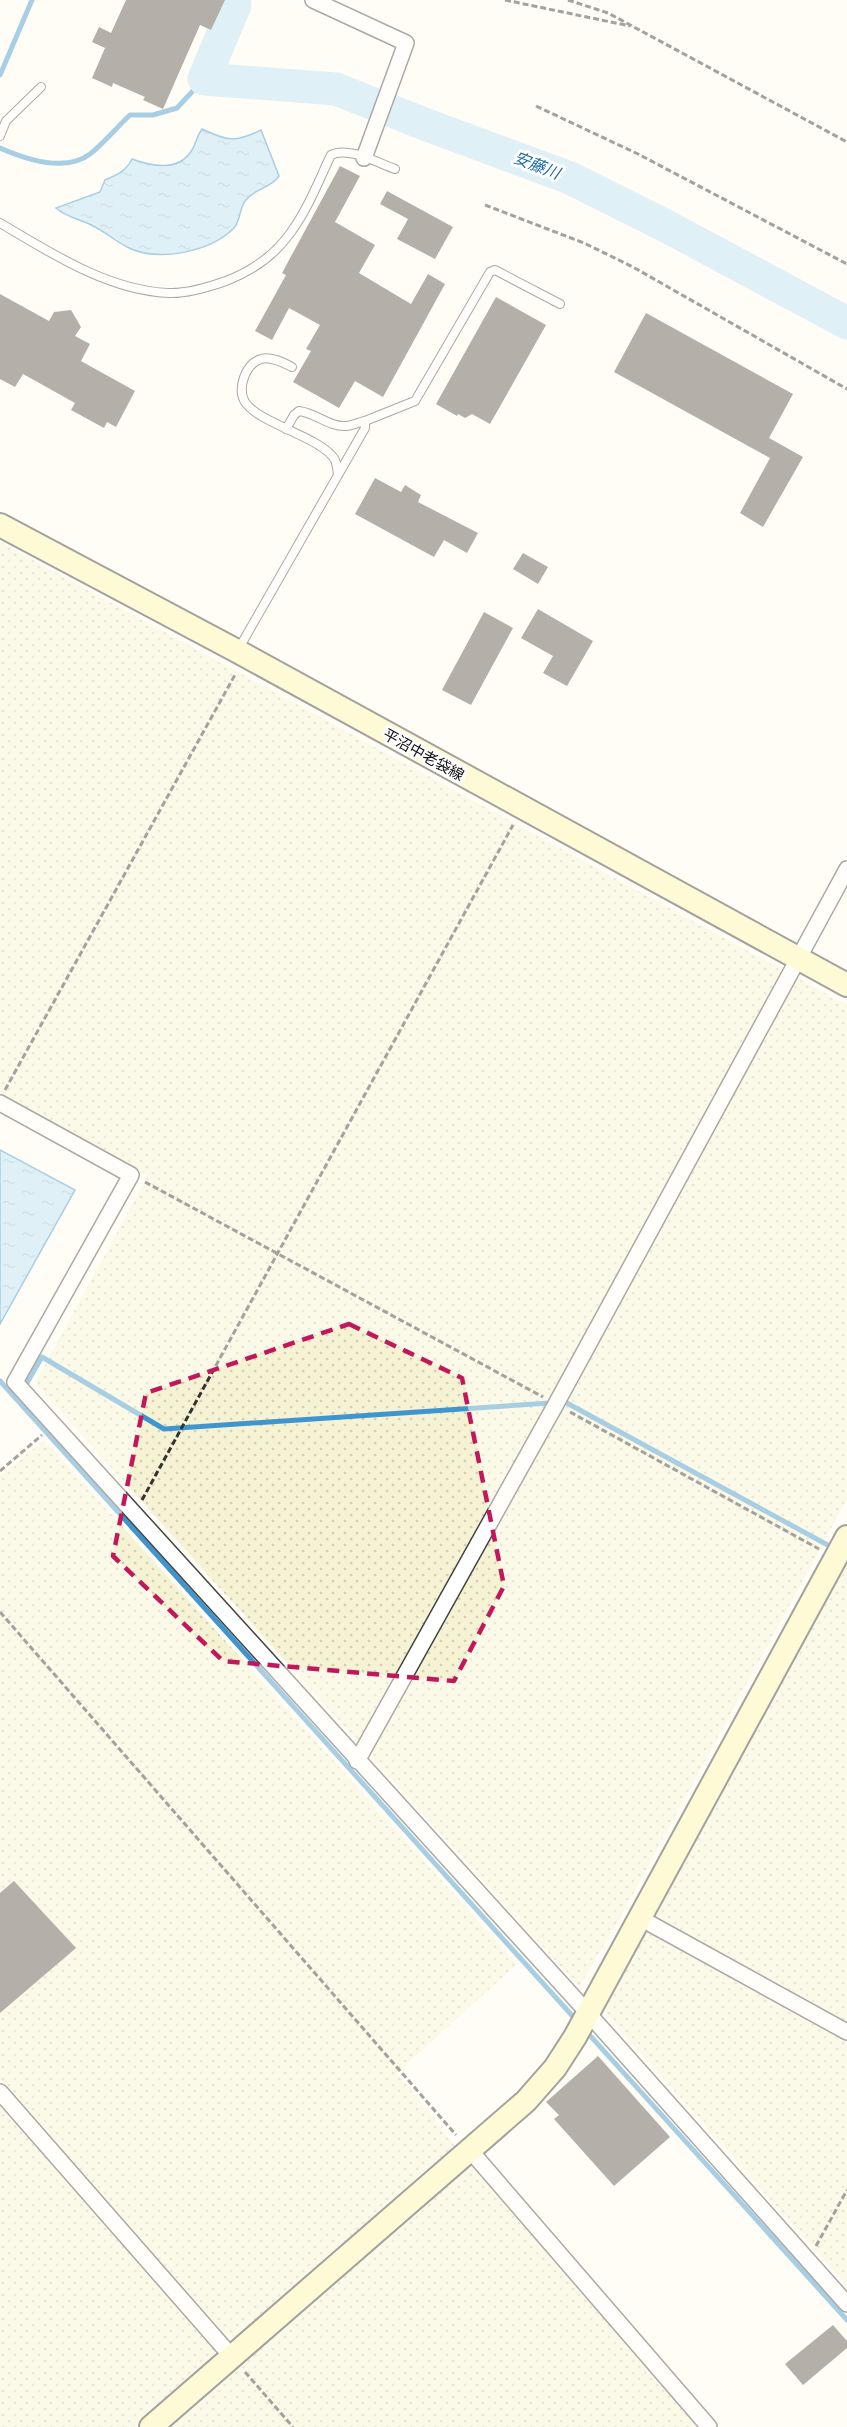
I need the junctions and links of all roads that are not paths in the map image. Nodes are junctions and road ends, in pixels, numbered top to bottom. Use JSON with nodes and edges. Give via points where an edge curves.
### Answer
{"nodes":[{"id":1,"x":313,"y":0,"type":"edge"},
{"id":2,"x":40,"y":87,"type":"dead end"},
{"id":3,"x":0,"y":136,"type":"edge"},
{"id":4,"x":364,"y":158,"type":"junction"},
{"id":5,"x":395,"y":169,"type":"dead end"},
{"id":6,"x":0,"y":223,"type":"edge"},
{"id":7,"x":560,"y":304,"type":"dead end"},
{"id":8,"x":292,"y":367,"type":"dead end"},
{"id":9,"x":365,"y":421,"type":"junction"},
{"id":10,"x":286,"y":429,"type":"junction"},
{"id":11,"x":338,"y":474,"type":"junction"},
{"id":12,"x":0,"y":525,"type":"edge"},
{"id":13,"x":242,"y":653,"type":"junction"},
{"id":14,"x":847,"y":869,"type":"edge"},
{"id":15,"x":798,"y":959,"type":"junction"},
{"id":16,"x":847,"y":985,"type":"edge"},
{"id":17,"x":0,"y":1101,"type":"edge"},
{"id":18,"x":847,"y":1537,"type":"edge"},
{"id":19,"x":357,"y":1761,"type":"junction"},
{"id":20,"x":639,"y":1918,"type":"junction"},
{"id":21,"x":588,"y":2013,"type":"junction"},
{"id":22,"x":847,"y":2032,"type":"edge"},
{"id":23,"x":0,"y":2091,"type":"edge"},
{"id":24,"x":469,"y":2149,"type":"junction"},
{"id":25,"x":847,"y":2304,"type":"edge"},
{"id":26,"x":232,"y":2357,"type":"junction"},
{"id":27,"x":152,"y":2427,"type":"edge"},
{"id":28,"x":709,"y":2427,"type":"edge"}],
"edges":[{"from":1,"to":4,"type":"street","via":[[406,43]]},
{"from":2,"to":3,"type":"lane","via":[[6,122]]},
{"from":4,"to":5,"type":"lane"},
{"from":4,"to":6,"type":"lane","via":[[337,151],[331,154],[291,232],[272,254],[247,273],[210,286],[170,293],[133,289],[88,271]]},
{"from":7,"to":9,"type":"lane","via":[[495,270],[490,272],[415,401]]},
{"from":8,"to":10,"type":"lane","via":[[261,359],[243,381],[245,403]]},
{"from":9,"to":10,"type":"lane","via":[[336,425],[299,411]]},
{"from":9,"to":11,"type":"lane","via":[[365,428]]},
{"from":10,"to":11,"type":"lane","via":[[322,448],[335,460]]},
{"from":11,"to":13,"type":"lane"},
{"from":12,"to":13,"type":"street","name":"平沼中老袋線"},
{"from":13,"to":15,"type":"street","name":"平沼中老袋線"},
{"from":14,"to":15,"type":"street"},
{"from":15,"to":16,"type":"street","name":"平沼中老袋線"},
{"from":15,"to":19,"type":"street"},
{"from":17,"to":19,"type":"street","via":[[131,1174],[15,1382]]},
{"from":18,"to":20,"type":"street"},
{"from":19,"to":21,"type":"street"},
{"from":20,"to":21,"type":"street"},
{"from":20,"to":22,"type":"street"},
{"from":21,"to":24,"type":"street","via":[[548,2076],[526,2101]]},
{"from":21,"to":25,"type":"street"},
{"from":23,"to":26,"type":"street"},
{"from":24,"to":26,"type":"street"},
{"from":24,"to":28,"type":"street"},
{"from":26,"to":27,"type":"street"}]}
